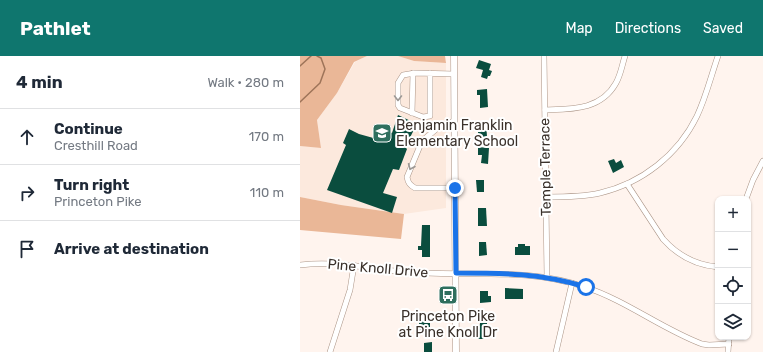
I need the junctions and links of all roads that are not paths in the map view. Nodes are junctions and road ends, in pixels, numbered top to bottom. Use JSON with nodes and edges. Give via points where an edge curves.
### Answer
{"nodes":[{"id":1,"x":454,"y":56,"type":"edge"},
{"id":2,"x":544,"y":56,"type":"edge"},
{"id":3,"x":625,"y":56,"type":"edge"},
{"id":4,"x":718,"y":56,"type":"edge"},
{"id":5,"x":413,"y":73,"type":"junction"},
{"id":6,"x":430,"y":73,"type":"junction"},
{"id":7,"x":454,"y":74,"type":"junction"},
{"id":8,"x":545,"y":110,"type":"junction"},
{"id":9,"x":412,"y":113,"type":"junction"},
{"id":10,"x":454,"y":121,"type":"junction"},
{"id":11,"x":763,"y":161,"type":"edge"},
{"id":12,"x":627,"y":184,"type":"junction"},
{"id":13,"x":455,"y":188,"type":"junction"},
{"id":14,"x":747,"y":196,"type":"edge"},
{"id":15,"x":546,"y":198,"type":"junction"},
{"id":16,"x":300,"y":265,"type":"edge"},
{"id":17,"x":354,"y":265,"type":"junction"},
{"id":18,"x":715,"y":266,"type":"edge"},
{"id":19,"x":456,"y":273,"type":"junction"},
{"id":20,"x":546,"y":277,"type":"junction"},
{"id":21,"x":572,"y":283,"type":"junction"},
{"id":22,"x":729,"y":340,"type":"edge"},
{"id":23,"x":729,"y":344,"type":"junction"},
{"id":24,"x":330,"y":352,"type":"edge"},
{"id":25,"x":456,"y":352,"type":"edge"},
{"id":26,"x":556,"y":352,"type":"edge"},
{"id":27,"x":728,"y":352,"type":"edge"}],
"edges":[{"from":1,"to":7,"type":"main road"},
{"from":2,"to":8,"type":"street","name":"Temple Terrace"},
{"from":3,"to":8,"type":"street","via":[[616,83],[601,99],[578,108]]},
{"from":4,"to":12,"type":"street","via":[[702,105],[682,141],[662,161]]},
{"from":5,"to":6,"type":"street"},
{"from":5,"to":9,"type":"street"},
{"from":5,"to":9,"type":"street","one_way":true,"via":[[404,76],[398,83],[398,105]]},
{"from":6,"to":7,"type":"street"},
{"from":6,"to":9,"type":"street","via":[[430,116],[423,117]]},
{"from":7,"to":10,"type":"main road"},
{"from":8,"to":15,"type":"street","name":"Temple Terrace"},
{"from":10,"to":13,"type":"main road"},
{"from":10,"to":13,"type":"street","one_way":true,"via":[[440,126],[422,141],[407,176],[408,182],[416,188]]},
{"from":11,"to":14,"type":"street"},
{"from":12,"to":15,"type":"street","via":[[584,196]]},
{"from":12,"to":18,"type":"street","via":[[670,246],[685,258]]},
{"from":13,"to":19,"type":"main road"},
{"from":15,"to":20,"type":"street","name":"Temple Terrace"},
{"from":16,"to":17,"type":"street","name":"Pine Knoll Drive"},
{"from":17,"to":19,"type":"street","name":"Pine Knoll Drive","via":[[407,272]]},
{"from":17,"to":24,"type":"street","via":[[350,290]]},
{"from":19,"to":20,"type":"street","name":"Pine Knoll Drive","via":[[511,273]]},
{"from":19,"to":25,"type":"main road"},
{"from":20,"to":21,"type":"street","name":"Pine Knoll Drive"},
{"from":21,"to":23,"type":"street","name":"Pine Knoll Drive","via":[[616,300],[696,342],[709,345]]},
{"from":21,"to":26,"type":"street"},
{"from":22,"to":23,"type":"street"},
{"from":23,"to":27,"type":"street"}]}
